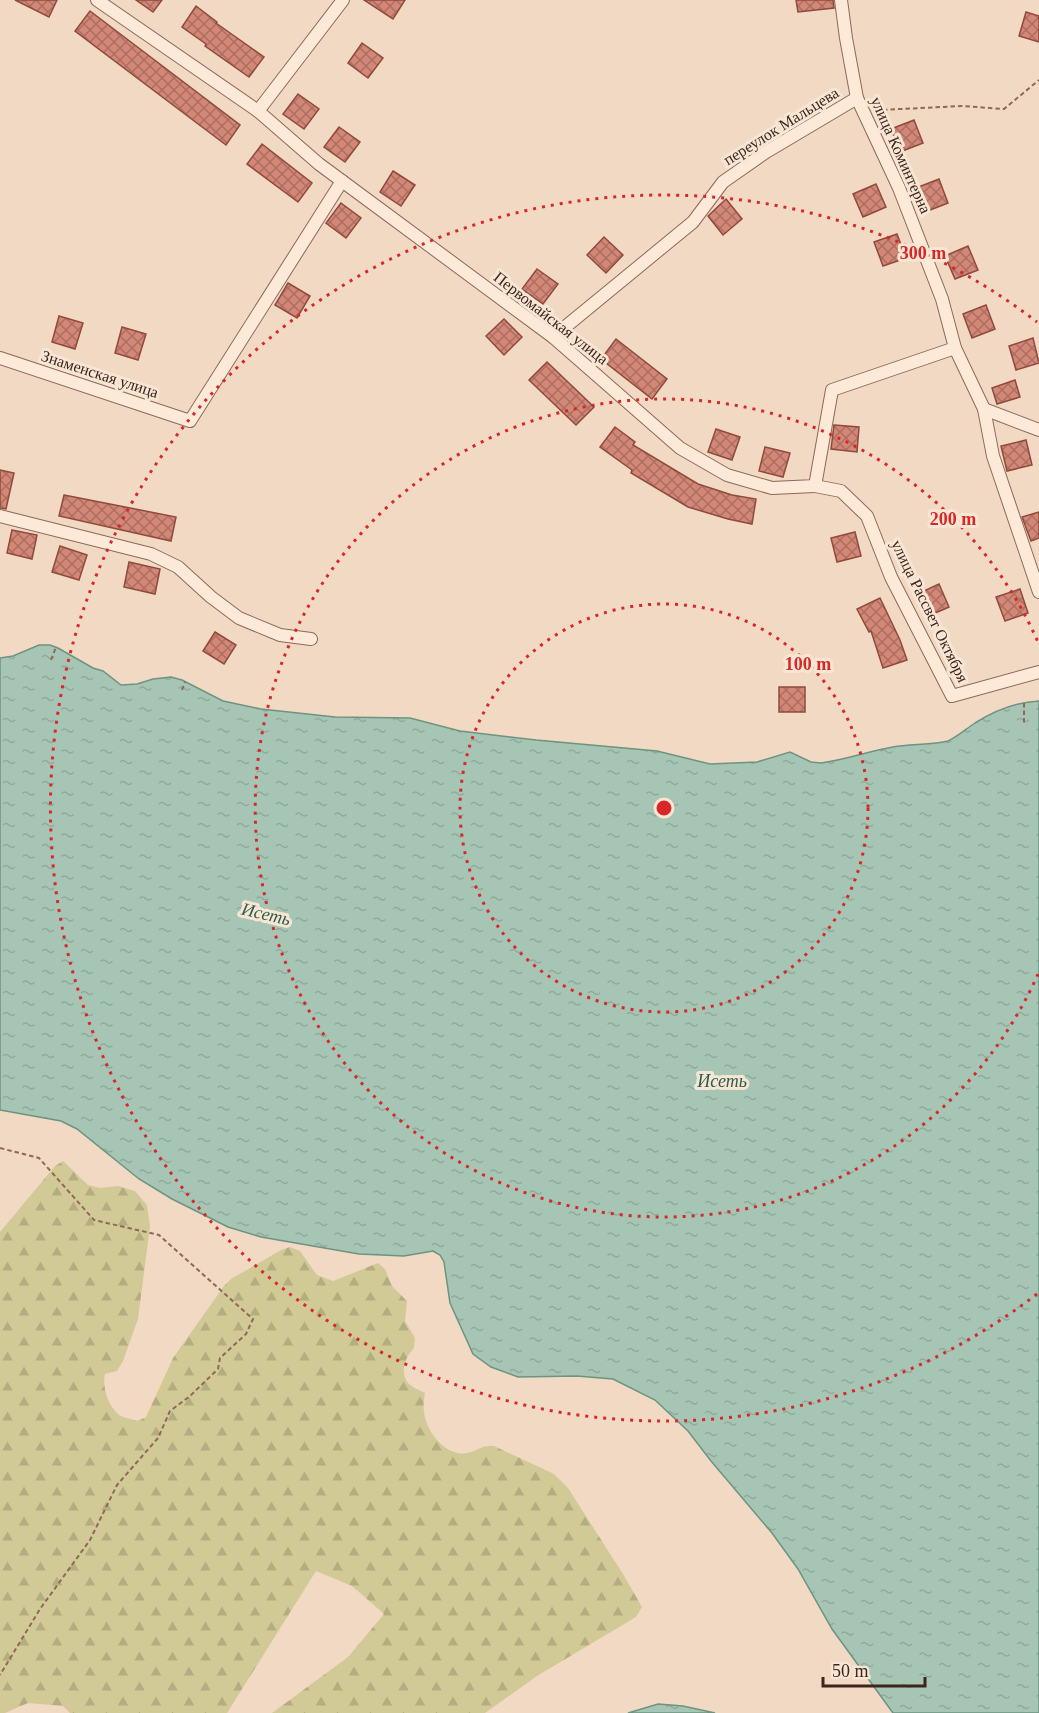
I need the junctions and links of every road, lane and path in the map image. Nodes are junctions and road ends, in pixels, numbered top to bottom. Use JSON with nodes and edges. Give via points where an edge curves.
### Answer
{"nodes":[{"id":1,"x":97,"y":0,"type":"edge"},
{"id":2,"x":343,"y":0,"type":"edge"},
{"id":3,"x":842,"y":0,"type":"edge"},
{"id":4,"x":1039,"y":80,"type":"edge"},
{"id":5,"x":857,"y":98,"type":"junction"},
{"id":6,"x":258,"y":111,"type":"junction"},
{"id":7,"x":342,"y":181,"type":"junction"},
{"id":8,"x":553,"y":337,"type":"junction"},
{"id":9,"x":955,"y":348,"type":"junction"},
{"id":10,"x":0,"y":358,"type":"edge"},
{"id":11,"x":984,"y":409,"type":"junction"},
{"id":12,"x":1039,"y":430,"type":"edge"},
{"id":13,"x":815,"y":486,"type":"junction"},
{"id":14,"x":0,"y":516,"type":"edge"},
{"id":15,"x":1039,"y":592,"type":"edge"},
{"id":16,"x":311,"y":639,"type":"dead end"},
{"id":17,"x":56,"y":647,"type":"dead end"},
{"id":18,"x":51,"y":660,"type":"dead end"},
{"id":19,"x":1039,"y":672,"type":"edge"},
{"id":20,"x":185,"y":682,"type":"dead end"},
{"id":21,"x":182,"y":690,"type":"dead end"},
{"id":22,"x":1024,"y":703,"type":"dead end"},
{"id":23,"x":1024,"y":723,"type":"dead end"},
{"id":24,"x":0,"y":1148,"type":"edge"},
{"id":25,"x":0,"y":1675,"type":"edge"}],
"edges":[{"from":1,"to":6,"type":"street","name":"Первомайская улица"},
{"from":2,"to":6,"type":"street"},
{"from":3,"to":5,"type":"street","name":"улица Коминтерна"},
{"from":4,"to":5,"type":"path","name":"переулок Мальцева","via":[[1004,109],[962,106],[880,110]]},
{"from":5,"to":8,"type":"street","name":"переулок Мальцева","via":[[723,182],[693,222]]},
{"from":5,"to":9,"type":"street","name":"улица Коминтерна","via":[[899,188],[942,299]]},
{"from":6,"to":7,"type":"street","name":"Первомайская улица"},
{"from":7,"to":8,"type":"street","name":"Первомайская улица"},
{"from":7,"to":10,"type":"street","name":"Знаменская улица","via":[[190,421]]},
{"from":8,"to":13,"type":"street","name":"Первомайская улица","via":[[680,448],[727,476],[771,488]]},
{"from":9,"to":11,"type":"street","name":"улица Коминтерна"},
{"from":9,"to":13,"type":"street","via":[[832,390]]},
{"from":11,"to":12,"type":"street"},
{"from":11,"to":15,"type":"street","name":"улица Коминтерна","via":[[993,456]]},
{"from":13,"to":19,"type":"street","name":"улица Рассвет Октября","via":[[841,491],[867,516],[891,577],[952,696]]},
{"from":14,"to":16,"type":"street","via":[[151,554],[178,567],[239,618],[280,635]]},
{"from":17,"to":18,"type":"path"},
{"from":20,"to":21,"type":"path"},
{"from":22,"to":23,"type":"path"},
{"from":24,"to":25,"type":"path","via":[[39,1158],[94,1220],[159,1235],[253,1319],[246,1334],[220,1358],[219,1369],[170,1411],[158,1438],[117,1485],[90,1540],[40,1609]]}]}
